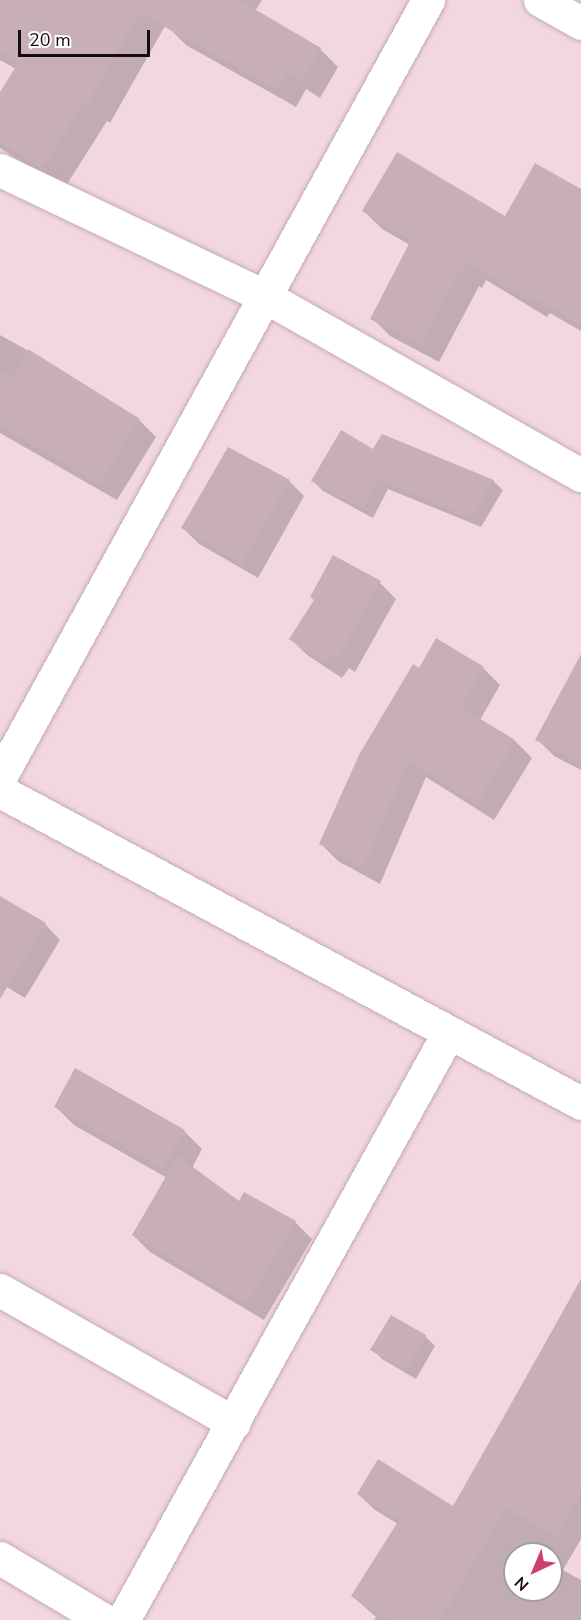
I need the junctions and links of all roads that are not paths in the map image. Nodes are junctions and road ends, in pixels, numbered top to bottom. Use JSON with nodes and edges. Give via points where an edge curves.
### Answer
{"nodes":[{"id":1,"x":428,"y":0,"type":"edge"},
{"id":2,"x":540,"y":0,"type":"edge"},
{"id":3,"x":581,"y":23,"type":"edge"},
{"id":4,"x":0,"y":170,"type":"edge"},
{"id":5,"x":266,"y":297,"type":"junction"},
{"id":6,"x":581,"y":476,"type":"edge"},
{"id":7,"x":0,"y":777,"type":"edge"},
{"id":8,"x":0,"y":791,"type":"edge"},
{"id":9,"x":449,"y":1032,"type":"junction"},
{"id":10,"x":581,"y":1103,"type":"edge"},
{"id":11,"x":0,"y":1290,"type":"edge"},
{"id":12,"x":234,"y":1423,"type":"junction"},
{"id":13,"x":0,"y":1558,"type":"edge"},
{"id":14,"x":104,"y":1620,"type":"edge"},
{"id":15,"x":123,"y":1620,"type":"edge"}],
"edges":[{"from":1,"to":5,"type":"street"},
{"from":2,"to":3,"type":"street"},
{"from":4,"to":5,"type":"street"},
{"from":5,"to":6,"type":"street"},
{"from":5,"to":7,"type":"street"},
{"from":8,"to":9,"type":"street"},
{"from":9,"to":10,"type":"street"},
{"from":9,"to":12,"type":"street"},
{"from":11,"to":12,"type":"street"},
{"from":12,"to":15,"type":"street"},
{"from":13,"to":14,"type":"street"}]}
